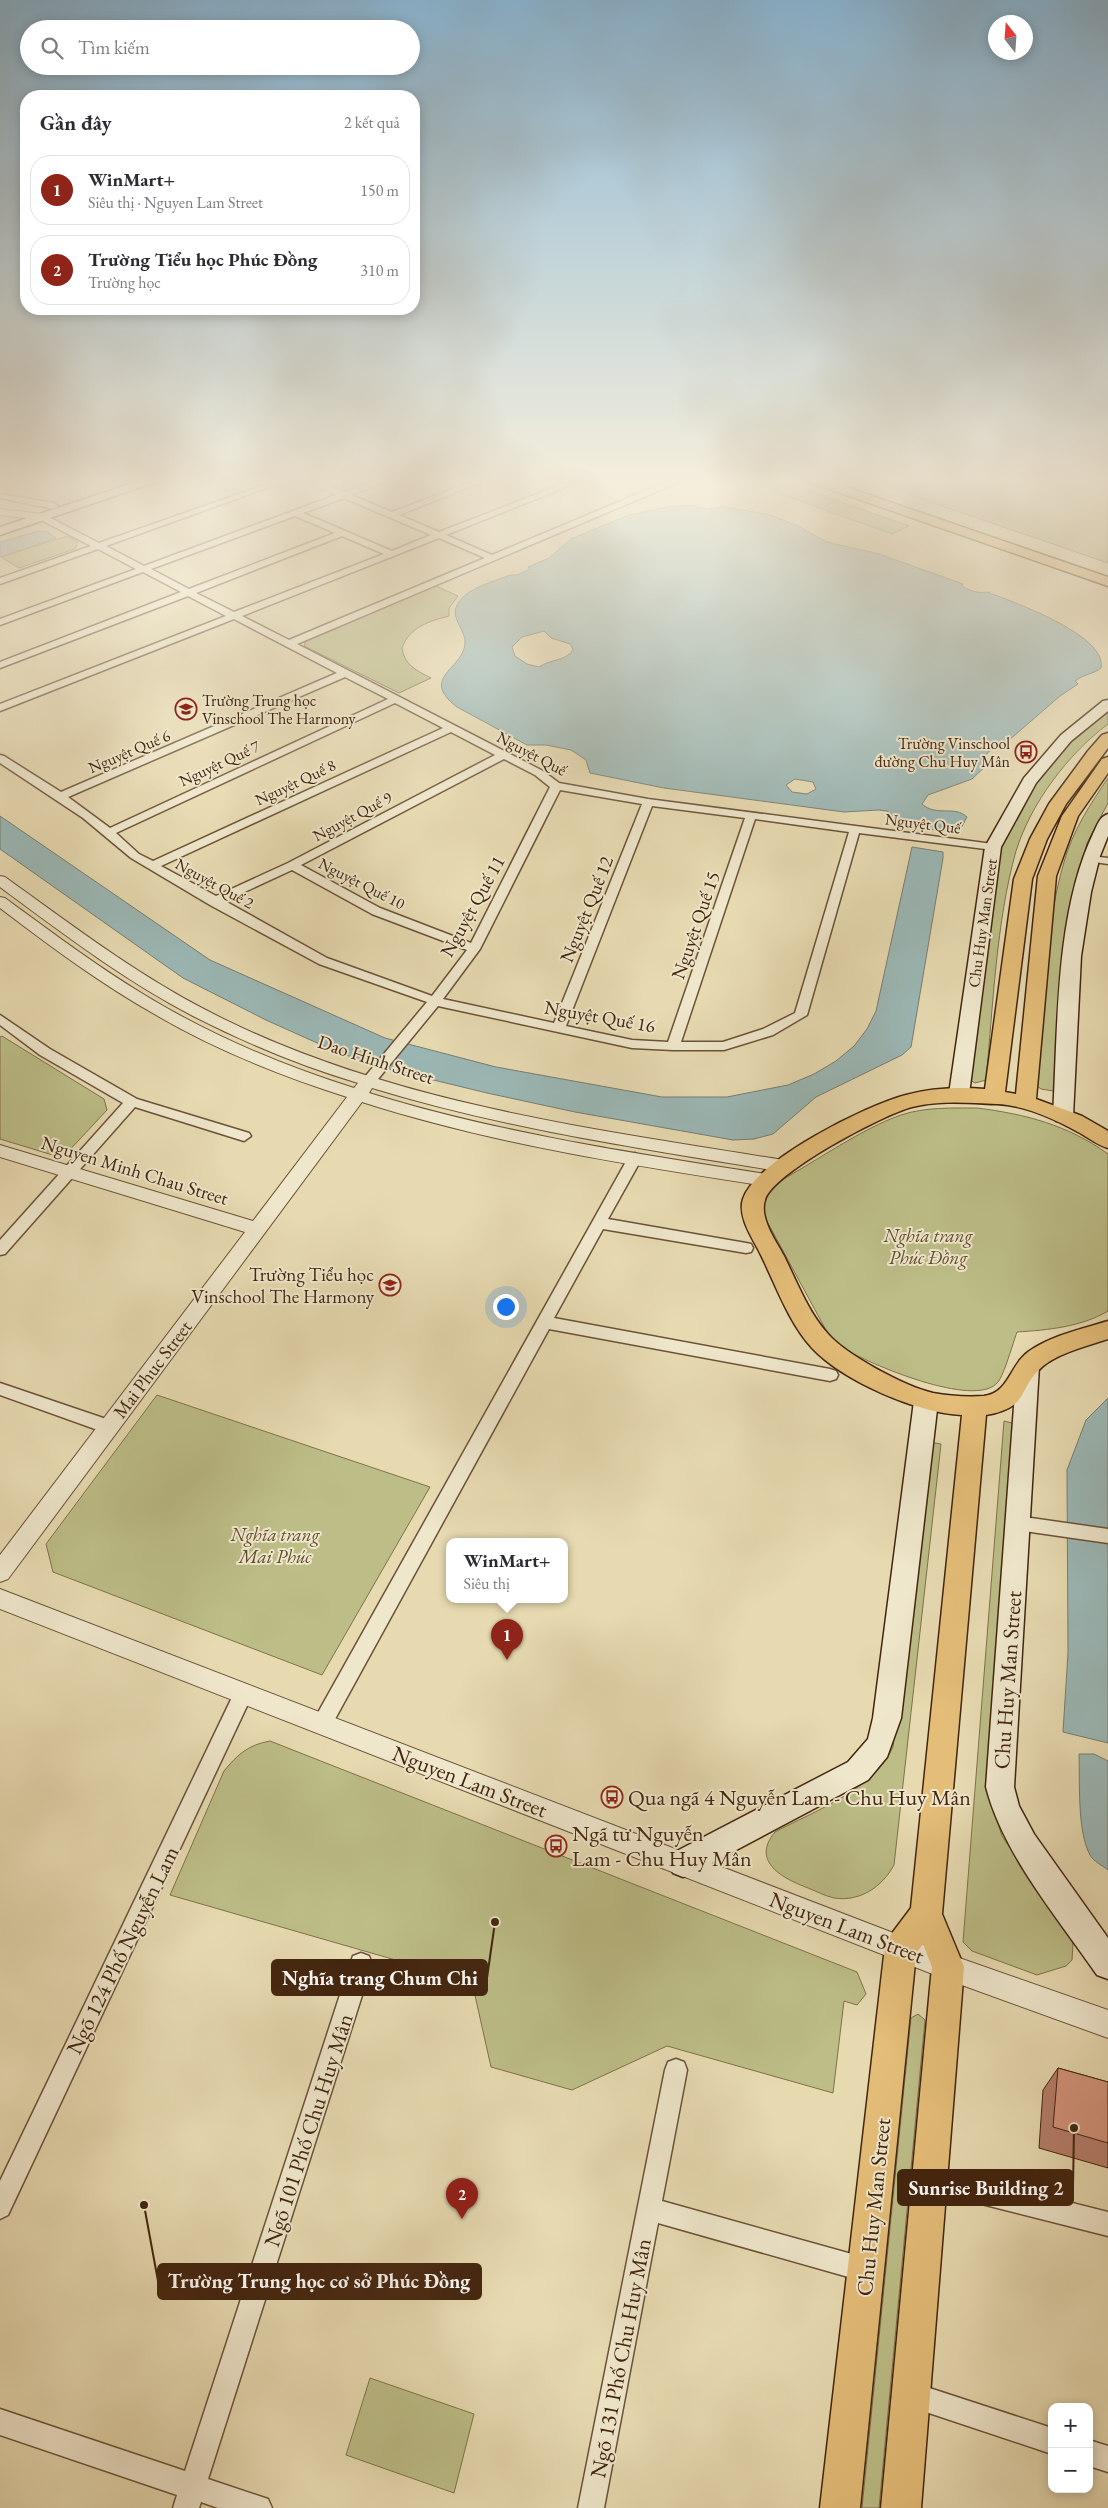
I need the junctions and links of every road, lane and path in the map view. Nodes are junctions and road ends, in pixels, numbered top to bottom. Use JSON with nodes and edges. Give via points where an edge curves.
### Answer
{"nodes":[{"id":1,"x":76,"y":594,"type":"edge"},
{"id":2,"x":180,"y":594,"type":"edge"},
{"id":3,"x":194,"y":594,"type":"edge"},
{"id":4,"x":291,"y":594,"type":"edge"},
{"id":5,"x":404,"y":594,"type":"edge"},
{"id":6,"x":235,"y":616,"type":"junction"},
{"id":7,"x":0,"y":622,"type":"edge"},
{"id":8,"x":289,"y":644,"type":"junction"},
{"id":9,"x":0,"y":666,"type":"edge"},
{"id":10,"x":345,"y":673,"type":"junction"},
{"id":11,"x":396,"y":700,"type":"junction"},
{"id":12,"x":1108,"y":704,"type":"edge"},
{"id":13,"x":0,"y":708,"type":"edge"},
{"id":14,"x":451,"y":728,"type":"junction"},
{"id":15,"x":1108,"y":738,"type":"edge"},
{"id":16,"x":503,"y":755,"type":"junction"},
{"id":17,"x":0,"y":758,"type":"edge"},
{"id":18,"x":1108,"y":762,"type":"edge"},
{"id":19,"x":556,"y":786,"type":"junction"},
{"id":20,"x":61,"y":796,"type":"junction"},
{"id":21,"x":648,"y":802,"type":"junction"},
{"id":22,"x":751,"y":816,"type":"junction"},
{"id":23,"x":1108,"y":819,"type":"edge"},
{"id":24,"x":855,"y":829,"type":"junction"},
{"id":25,"x":110,"y":832,"type":"junction"},
{"id":26,"x":993,"y":847,"type":"junction"},
{"id":27,"x":1099,"y":860,"type":"edge"},
{"id":28,"x":292,"y":865,"type":"junction"},
{"id":29,"x":152,"y":866,"type":"junction"},
{"id":30,"x":0,"y":880,"type":"edge"},
{"id":31,"x":0,"y":901,"type":"edge"},
{"id":32,"x":214,"y":902,"type":"junction"},
{"id":33,"x":474,"y":949,"type":"junction"},
{"id":34,"x":435,"y":1001,"type":"junction"},
{"id":35,"x":0,"y":1018,"type":"edge"},
{"id":36,"x":558,"y":1029,"type":"junction"},
{"id":37,"x":673,"y":1046,"type":"junction"},
{"id":38,"x":368,"y":1083,"type":"junction"},
{"id":39,"x":959,"y":1094,"type":"junction"},
{"id":40,"x":994,"y":1098,"type":"junction"},
{"id":41,"x":132,"y":1102,"type":"junction"},
{"id":42,"x":1026,"y":1104,"type":"junction"},
{"id":43,"x":1063,"y":1116,"type":"junction"},
{"id":44,"x":244,"y":1136,"type":"dead end"},
{"id":45,"x":1108,"y":1141,"type":"edge"},
{"id":46,"x":0,"y":1151,"type":"edge"},
{"id":47,"x":634,"y":1158,"type":"junction"},
{"id":48,"x":783,"y":1166,"type":"junction"},
{"id":49,"x":70,"y":1172,"type":"junction"},
{"id":50,"x":766,"y":1180,"type":"junction"},
{"id":51,"x":599,"y":1223,"type":"junction"},
{"id":52,"x":258,"y":1229,"type":"junction"},
{"id":53,"x":746,"y":1248,"type":"dead end"},
{"id":54,"x":0,"y":1250,"type":"edge"},
{"id":55,"x":544,"y":1322,"type":"junction"},
{"id":56,"x":1108,"y":1330,"type":"edge"},
{"id":57,"x":1028,"y":1366,"type":"junction"},
{"id":58,"x":830,"y":1375,"type":"dead end"},
{"id":59,"x":0,"y":1389,"type":"edge"},
{"id":60,"x":926,"y":1400,"type":"junction"},
{"id":61,"x":975,"y":1406,"type":"junction"},
{"id":62,"x":109,"y":1427,"type":"junction"},
{"id":63,"x":1017,"y":1523,"type":"junction"},
{"id":64,"x":1108,"y":1536,"type":"edge"},
{"id":65,"x":0,"y":1572,"type":"edge"},
{"id":66,"x":0,"y":1599,"type":"edge"},
{"id":67,"x":244,"y":1694,"type":"junction"},
{"id":68,"x":322,"y":1724,"type":"junction"},
{"id":69,"x":683,"y":1863,"type":"junction"},
{"id":70,"x":926,"y":1914,"type":"junction"},
{"id":71,"x":900,"y":1948,"type":"junction"},
{"id":72,"x":361,"y":1964,"type":"dead end"},
{"id":73,"x":1108,"y":1964,"type":"edge"},
{"id":74,"x":948,"y":1967,"type":"junction"},
{"id":75,"x":1108,"y":2024,"type":"edge"},
{"id":76,"x":676,"y":2070,"type":"dead end"},
{"id":77,"x":930,"y":2178,"type":"junction"},
{"id":78,"x":0,"y":2207,"type":"edge"},
{"id":79,"x":649,"y":2209,"type":"junction"},
{"id":80,"x":1108,"y":2224,"type":"edge"},
{"id":81,"x":866,"y":2270,"type":"junction"},
{"id":82,"x":911,"y":2395,"type":"junction"},
{"id":83,"x":0,"y":2422,"type":"edge"},
{"id":84,"x":1048,"y":2440,"type":"edge"},
{"id":85,"x":1093,"y":2454,"type":"edge"},
{"id":86,"x":1108,"y":2459,"type":"edge"},
{"id":87,"x":190,"y":2498,"type":"edge"},
{"id":88,"x":259,"y":2508,"type":"edge"},
{"id":89,"x":591,"y":2508,"type":"edge"},
{"id":90,"x":840,"y":2508,"type":"edge"},
{"id":91,"x":901,"y":2508,"type":"edge"}],
"edges":[{"from":1,"to":7,"type":"street"},
{"from":2,"to":9,"type":"street"},
{"from":3,"to":6,"type":"street","name":"Nguyệt Quế"},
{"from":4,"to":6,"type":"street"},
{"from":5,"to":8,"type":"street"},
{"from":6,"to":8,"type":"street","name":"Nguyệt Quế"},
{"from":6,"to":13,"type":"street"},
{"from":8,"to":10,"type":"street","name":"Nguyệt Quế"},
{"from":10,"to":11,"type":"street","name":"Nguyệt Quế"},
{"from":10,"to":20,"type":"street","name":"Nguyệt Quế 6"},
{"from":11,"to":14,"type":"street","name":"Nguyệt Quế"},
{"from":11,"to":25,"type":"street","name":"Nguyệt Quế 7"},
{"from":12,"to":26,"type":"main road","name":"Chu Huy Man Street","via":[[1066,738],[1029,781]]},
{"from":14,"to":16,"type":"street","name":"Nguyệt Quế"},
{"from":14,"to":29,"type":"street","name":"Nguyệt Quế 8"},
{"from":15,"to":40,"type":"main road","name":"Chu Huy Man Street","via":[[1059,798],[1033,849],[1023,879]]},
{"from":16,"to":19,"type":"street","name":"Nguyệt Quế","via":[[539,773]]},
{"from":16,"to":28,"type":"street","name":"Nguyệt Quế 9"},
{"from":17,"to":20,"type":"street","name":"Nguyệt Quế 2"},
{"from":18,"to":42,"type":"main road","via":[[1070,816],[1047,876]]},
{"from":19,"to":21,"type":"street","name":"Nguyệt Quế"},
{"from":19,"to":33,"type":"street","name":"Nguyệt Quế 11"},
{"from":20,"to":25,"type":"street","name":"Nguyệt Quế 2"},
{"from":21,"to":22,"type":"street","name":"Nguyệt Quế"},
{"from":21,"to":36,"type":"street","name":"Nguyệt Quế 12"},
{"from":22,"to":24,"type":"street","name":"Nguyệt Quế"},
{"from":22,"to":37,"type":"street","name":"Nguyệt Quế 15"},
{"from":23,"to":27,"type":"main road"},
{"from":24,"to":26,"type":"street","name":"Nguyệt Quế"},
{"from":24,"to":37,"type":"street","name":"Nguyệt Quế 16","via":[[801,1015],[768,1032],[724,1046]]},
{"from":25,"to":29,"type":"street","name":"Nguyệt Quế 2","via":[[135,856]]},
{"from":26,"to":39,"type":"main road","name":"Chu Huy Man Street"},
{"from":27,"to":43,"type":"main road","via":[[1080,898],[1071,972]]},
{"from":28,"to":32,"type":"street","name":"Nguyệt Quế 9"},
{"from":28,"to":33,"type":"street","name":"Nguyệt Quế 10","via":[[376,911]]},
{"from":29,"to":32,"type":"street","name":"Nguyệt Quế 2"},
{"from":30,"to":38,"type":"street","name":"Dao Hinh Street","via":[[115,963],[187,1006],[266,1043]]},
{"from":31,"to":38,"type":"street","name":"Dao Hinh Street","via":[[101,975],[185,1024],[254,1057]]},
{"from":32,"to":34,"type":"street","name":"Nguyệt Quế 2","via":[[323,961]]},
{"from":33,"to":34,"type":"street","name":"Nguyệt Quế 11"},
{"from":34,"to":36,"type":"street","name":"Nguyệt Quế 16"},
{"from":34,"to":38,"type":"street","name":"Nguyệt Quế 11"},
{"from":35,"to":41,"type":"street","via":[[45,1052]]},
{"from":36,"to":37,"type":"street","name":"Nguyệt Quế 16","via":[[632,1044]]},
{"from":38,"to":47,"type":"street","name":"Dao Hinh Street","via":[[430,1117],[495,1133]]},
{"from":38,"to":48,"type":"street","name":"Dao Hinh Street","via":[[507,1119]]},
{"from":38,"to":52,"type":"street","name":"Mai Phuc Street"},
{"from":39,"to":40,"type":"main road"},
{"from":39,"to":48,"type":"main road","via":[[916,1099],[877,1112]]},
{"from":40,"to":42,"type":"main road"},
{"from":41,"to":44,"type":"street"},
{"from":41,"to":49,"type":"street"},
{"from":42,"to":43,"type":"main road"},
{"from":43,"to":45,"type":"main road"},
{"from":46,"to":49,"type":"street","name":"Nguyen Minh Chau Street"},
{"from":47,"to":50,"type":"street","name":"Dao Hinh Street"},
{"from":47,"to":51,"type":"street"},
{"from":48,"to":50,"type":"main road"},
{"from":49,"to":52,"type":"street","name":"Nguyen Minh Chau Street"},
{"from":49,"to":54,"type":"street"},
{"from":50,"to":60,"type":"main road","via":[[753,1198],[757,1225],[819,1340],[846,1362]]},
{"from":51,"to":53,"type":"street"},
{"from":51,"to":55,"type":"street"},
{"from":52,"to":62,"type":"street","name":"Mai Phuc Street"},
{"from":55,"to":58,"type":"street"},
{"from":55,"to":68,"type":"street"},
{"from":56,"to":57,"type":"main road","via":[[1052,1351]]},
{"from":57,"to":61,"type":"main road","via":[[1020,1383],[1003,1401]]},
{"from":57,"to":63,"type":"main road","name":"Chu Huy Man Street"},
{"from":59,"to":62,"type":"street"},
{"from":60,"to":61,"type":"main road"},
{"from":60,"to":69,"type":"main road","via":[[887,1718],[884,1737],[875,1756],[858,1771]]},
{"from":61,"to":70,"type":"main road"},
{"from":62,"to":65,"type":"street","name":"Mai Phuc Street"},
{"from":63,"to":64,"type":"street"},
{"from":63,"to":73,"type":"main road","name":"Chu Huy Man Street","via":[[1000,1776],[1003,1798],[1024,1844]]},
{"from":66,"to":67,"type":"street","name":"Nguyen Lam Street"},
{"from":67,"to":68,"type":"street","name":"Nguyen Lam Street"},
{"from":67,"to":78,"type":"street","name":"Ngõ 124 Phố Nguyễn Lam"},
{"from":68,"to":69,"type":"street","name":"Nguyen Lam Street"},
{"from":69,"to":71,"type":"street","name":"Nguyen Lam Street"},
{"from":70,"to":71,"type":"main road"},
{"from":70,"to":74,"type":"main road"},
{"from":71,"to":74,"type":"street","name":"Nguyen Lam Street"},
{"from":71,"to":81,"type":"main road","name":"Chu Huy Man Street"},
{"from":72,"to":87,"type":"street","name":"Ngõ 101 Phố Chu Huy Mân"},
{"from":74,"to":75,"type":"street","name":"Nguyen Lam Street"},
{"from":74,"to":77,"type":"main road"},
{"from":76,"to":79,"type":"street","name":"Ngõ 131 Phố Chu Huy Mân"},
{"from":77,"to":80,"type":"street"},
{"from":77,"to":82,"type":"main road"},
{"from":79,"to":81,"type":"street"},
{"from":79,"to":89,"type":"street","name":"Ngõ 131 Phố Chu Huy Mân"},
{"from":81,"to":90,"type":"main road","name":"Chu Huy Man Street"},
{"from":82,"to":84,"type":"street"},
{"from":82,"to":91,"type":"main road"},
{"from":83,"to":87,"type":"street"},
{"from":85,"to":86,"type":"street"},
{"from":87,"to":88,"type":"street"}]}
